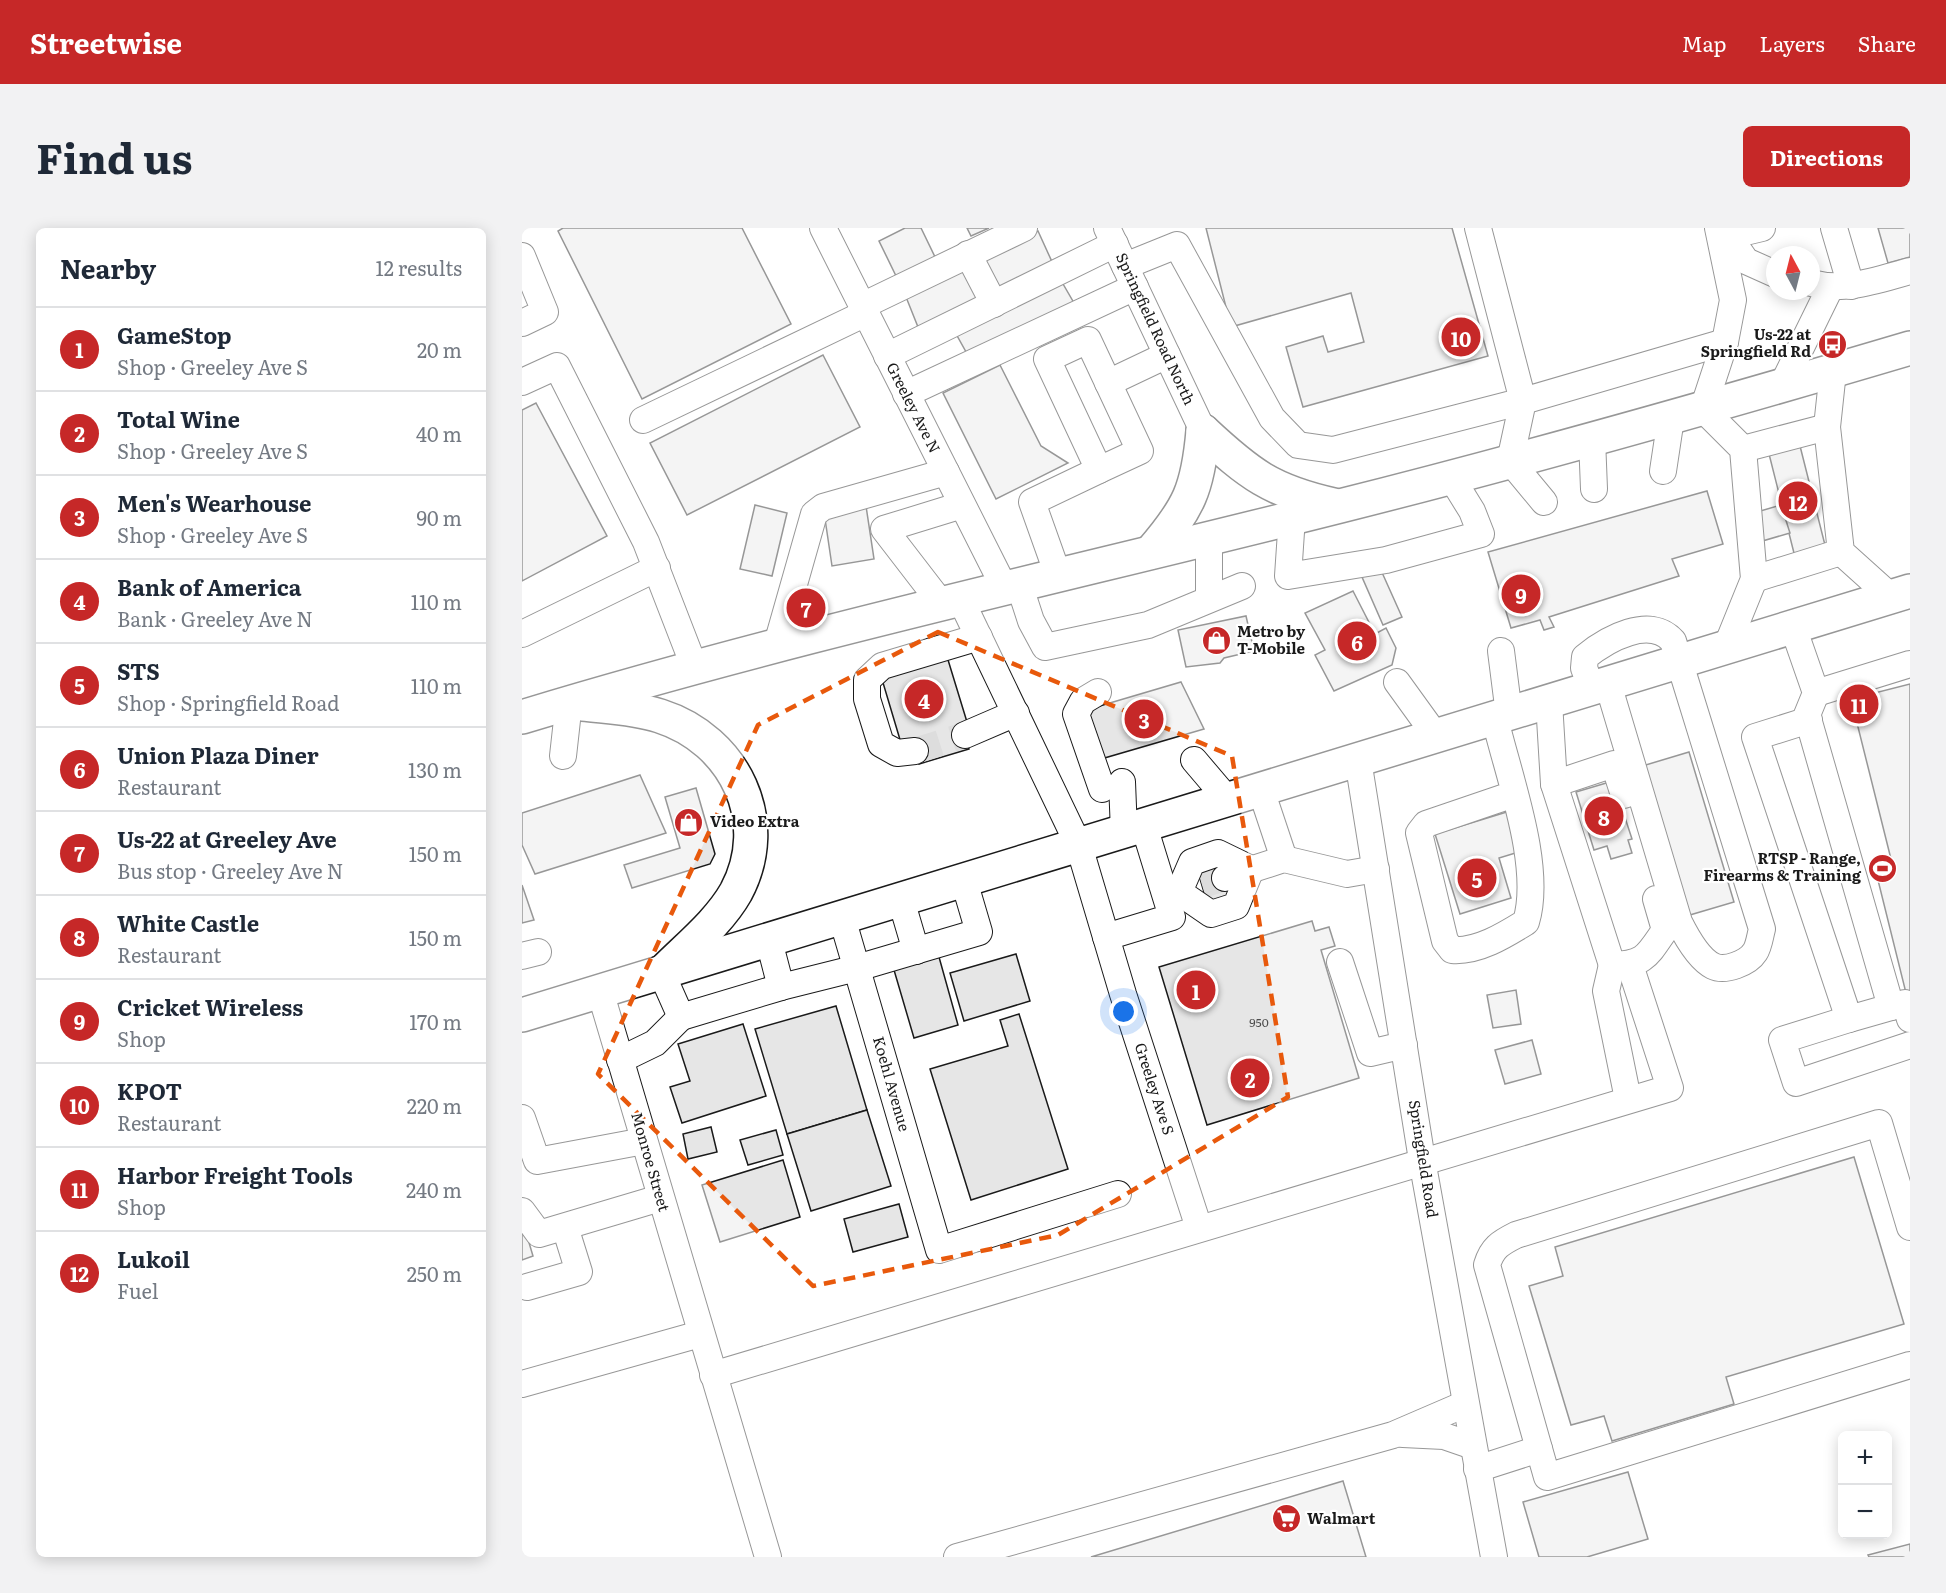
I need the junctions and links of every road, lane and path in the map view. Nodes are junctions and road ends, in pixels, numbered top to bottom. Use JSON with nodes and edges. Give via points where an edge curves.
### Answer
{"nodes":[{"id":1,"x":822,"y":228,"type":"edge"},
{"id":2,"x":1024,"y":228,"type":"edge"},
{"id":3,"x":1478,"y":228,"type":"edge"},
{"id":4,"x":1762,"y":228,"type":"edge"},
{"id":5,"x":1833,"y":228,"type":"edge"},
{"id":6,"x":1725,"y":233,"type":"edge"},
{"id":7,"x":968,"y":254,"type":"junction"},
{"id":8,"x":522,"y":255,"type":"edge"},
{"id":9,"x":1121,"y":256,"type":"edge"},
{"id":10,"x":1766,"y":270,"type":"edge"},
{"id":11,"x":1908,"y":274,"type":"edge"},
{"id":12,"x":1830,"y":286,"type":"edge"},
{"id":13,"x":994,"y":304,"type":"junction"},
{"id":14,"x":864,"y":310,"type":"junction"},
{"id":15,"x":522,"y":323,"type":"edge"},
{"id":16,"x":1725,"y":342,"type":"junction"},
{"id":17,"x":1910,"y":348,"type":"edge"},
{"id":18,"x":1167,"y":355,"type":"junction"},
{"id":19,"x":887,"y":356,"type":"junction"},
{"id":20,"x":1838,"y":369,"type":"junction"},
{"id":21,"x":1910,"y":374,"type":"edge"},
{"id":22,"x":522,"y":382,"type":"edge"},
{"id":23,"x":1108,"y":383,"type":"junction"},
{"id":24,"x":1782,"y":386,"type":"junction"},
{"id":25,"x":906,"y":394,"type":"junction"},
{"id":26,"x":1523,"y":401,"type":"junction"},
{"id":27,"x":1703,"y":409,"type":"junction"},
{"id":28,"x":1671,"y":418,"type":"junction"},
{"id":29,"x":643,"y":420,"type":"dead end"},
{"id":30,"x":1827,"y":427,"type":"junction"},
{"id":31,"x":1203,"y":431,"type":"junction"},
{"id":32,"x":1592,"y":439,"type":"junction"},
{"id":33,"x":1743,"y":449,"type":"junction"},
{"id":34,"x":1510,"y":461,"type":"junction"},
{"id":35,"x":1099,"y":470,"type":"junction"},
{"id":36,"x":1663,"y":471,"type":"dead end"},
{"id":37,"x":946,"y":472,"type":"junction"},
{"id":38,"x":1451,"y":477,"type":"junction"},
{"id":39,"x":1594,"y":489,"type":"dead end"},
{"id":40,"x":1544,"y":502,"type":"dead end"},
{"id":41,"x":962,"y":505,"type":"junction"},
{"id":42,"x":1339,"y":506,"type":"junction"},
{"id":43,"x":1292,"y":517,"type":"junction"},
{"id":44,"x":1209,"y":538,"type":"junction"},
{"id":45,"x":1151,"y":552,"type":"junction"},
{"id":46,"x":1841,"y":552,"type":"junction"},
{"id":47,"x":657,"y":568,"type":"junction"},
{"id":48,"x":1058,"y":575,"type":"junction"},
{"id":49,"x":1754,"y":579,"type":"junction"},
{"id":50,"x":1242,"y":585,"type":"dead end"},
{"id":51,"x":1012,"y":586,"type":"junction"},
{"id":52,"x":1900,"y":594,"type":"edge"},
{"id":53,"x":1209,"y":599,"type":"junction"},
{"id":54,"x":950,"y":600,"type":"junction"},
{"id":55,"x":1793,"y":627,"type":"junction"},
{"id":56,"x":522,"y":634,"type":"edge"},
{"id":57,"x":979,"y":637,"type":"junction"},
{"id":58,"x":777,"y":644,"type":"junction"},
{"id":59,"x":1726,"y":648,"type":"junction"},
{"id":60,"x":1500,"y":651,"type":"dead end"},
{"id":61,"x":1681,"y":662,"type":"junction"},
{"id":62,"x":1910,"y":664,"type":"edge"},
{"id":63,"x":694,"y":666,"type":"junction"},
{"id":64,"x":1397,"y":682,"type":"dead end"},
{"id":65,"x":1600,"y":686,"type":"junction"},
{"id":66,"x":1098,"y":692,"type":"dead end"},
{"id":67,"x":1815,"y":693,"type":"junction"},
{"id":68,"x":569,"y":702,"type":"junction"},
{"id":69,"x":1549,"y":702,"type":"junction"},
{"id":70,"x":1016,"y":713,"type":"junction"},
{"id":71,"x":1502,"y":716,"type":"junction"},
{"id":72,"x":522,"y":717,"type":"edge"},
{"id":73,"x":1809,"y":720,"type":"junction"},
{"id":74,"x":965,"y":735,"type":"tunnel mouth"},
{"id":75,"x":1436,"y":736,"type":"junction"},
{"id":76,"x":915,"y":751,"type":"tunnel mouth"},
{"id":77,"x":563,"y":756,"type":"dead end"},
{"id":78,"x":1194,"y":760,"type":"dead end"},
{"id":79,"x":1358,"y":760,"type":"junction"},
{"id":80,"x":1554,"y":784,"type":"junction"},
{"id":81,"x":1262,"y":790,"type":"junction"},
{"id":82,"x":1514,"y":794,"type":"junction"},
{"id":83,"x":1228,"y":800,"type":"junction"},
{"id":84,"x":1134,"y":829,"type":"junction"},
{"id":85,"x":1079,"y":846,"type":"junction"},
{"id":86,"x":1284,"y":859,"type":"junction"},
{"id":87,"x":1251,"y":869,"type":"junction"},
{"id":88,"x":1376,"y":869,"type":"junction"},
{"id":89,"x":964,"y":881,"type":"junction"},
{"id":90,"x":1193,"y":888,"type":"junction"},
{"id":91,"x":901,"y":900,"type":"junction"},
{"id":92,"x":842,"y":918,"type":"junction"},
{"id":93,"x":1106,"y":937,"type":"junction"},
{"id":94,"x":770,"y":941,"type":"junction"},
{"id":95,"x":916,"y":951,"type":"junction"},
{"id":96,"x":1340,"y":963,"type":"dead end"},
{"id":97,"x":1621,"y":965,"type":"junction"},
{"id":98,"x":857,"y":968,"type":"junction"},
{"id":99,"x":662,"y":974,"type":"junction"},
{"id":100,"x":781,"y":987,"type":"junction"},
{"id":101,"x":600,"y":991,"type":"junction"},
{"id":102,"x":1901,"y":1013,"type":"edge"},
{"id":103,"x":522,"y":1015,"type":"edge"},
{"id":104,"x":681,"y":1017,"type":"junction"},
{"id":105,"x":1849,"y":1019,"type":"junction"},
{"id":106,"x":1404,"y":1045,"type":"junction"},
{"id":107,"x":1910,"y":1045,"type":"edge"},
{"id":108,"x":620,"y":1060,"type":"junction"},
{"id":109,"x":1628,"y":1099,"type":"junction"},
{"id":110,"x":522,"y":1118,"type":"edge"},
{"id":111,"x":644,"y":1141,"type":"junction"},
{"id":112,"x":1422,"y":1160,"type":"junction"},
{"id":113,"x":1118,"y":1194,"type":"dead end"},
{"id":114,"x":660,"y":1198,"type":"junction"},
{"id":115,"x":522,"y":1211,"type":"edge"},
{"id":116,"x":565,"y":1227,"type":"junction"},
{"id":117,"x":1910,"y":1227,"type":"edge"},
{"id":118,"x":1199,"y":1228,"type":"junction"},
{"id":119,"x":527,"y":1287,"type":"dead end"},
{"id":120,"x":700,"y":1334,"type":"junction"},
{"id":121,"x":1910,"y":1365,"type":"edge"},
{"id":122,"x":713,"y":1375,"type":"junction"},
{"id":123,"x":522,"y":1383,"type":"edge"},
{"id":124,"x":1465,"y":1404,"type":"junction"},
{"id":125,"x":1394,"y":1435,"type":"junction"},
{"id":126,"x":1539,"y":1449,"type":"junction"},
{"id":127,"x":1475,"y":1457,"type":"junction"},
{"id":128,"x":768,"y":1557,"type":"edge"},
{"id":129,"x":957,"y":1557,"type":"edge"},
{"id":130,"x":1494,"y":1557,"type":"edge"}],
"edges":[{"from":1,"to":14,"type":"street","name":"Greeley Ave N"},
{"from":2,"to":7,"type":"street"},
{"from":3,"to":26,"type":"street"},
{"from":4,"to":6,"type":"street","via":[[1741,234]]},
{"from":5,"to":12,"type":"street"},
{"from":6,"to":10,"type":"street","via":[[1746,261]]},
{"from":6,"to":16,"type":"street","via":[[1733,300]]},
{"from":7,"to":13,"type":"street"},
{"from":7,"to":14,"type":"street"},
{"from":8,"to":15,"type":"street","via":[[544,312]]},
{"from":9,"to":13,"type":"street"},
{"from":9,"to":18,"type":"street","name":"Springfield Road North"},
{"from":9,"to":25,"type":"street"},
{"from":9,"to":26,"type":"street","via":[[1177,245],[1272,418],[1298,445],[1333,450]]},
{"from":11,"to":12,"type":"street"},
{"from":12,"to":24,"type":"street"},
{"from":13,"to":19,"type":"street"},
{"from":14,"to":19,"type":"street","name":"Greeley Ave N"},
{"from":14,"to":29,"type":"street"},
{"from":16,"to":26,"type":"street"},
{"from":16,"to":27,"type":"street"},
{"from":17,"to":20,"type":"highway"},
{"from":18,"to":23,"type":"street"},
{"from":18,"to":31,"type":"street","name":"Springfield Road North"},
{"from":19,"to":25,"type":"street","name":"Greeley Ave N"},
{"from":20,"to":21,"type":"highway"},
{"from":20,"to":24,"type":"highway"},
{"from":20,"to":30,"type":"street"},
{"from":22,"to":47,"type":"street","via":[[557,366]]},
{"from":23,"to":35,"type":"street","via":[[1140,451]]},
{"from":23,"to":35,"type":"street","via":[[1088,340],[1047,359]]},
{"from":24,"to":27,"type":"highway"},
{"from":25,"to":37,"type":"street","name":"Greeley Ave N"},
{"from":26,"to":34,"type":"street"},
{"from":27,"to":28,"type":"highway"},
{"from":27,"to":33,"type":"street"},
{"from":28,"to":32,"type":"highway"},
{"from":28,"to":36,"type":"street"},
{"from":30,"to":33,"type":"street"},
{"from":30,"to":46,"type":"street"},
{"from":31,"to":42,"type":"highway","via":[[1262,481],[1291,495]]},
{"from":31,"to":45,"type":"highway","via":[[1200,465],[1188,503]]},
{"from":32,"to":34,"type":"highway"},
{"from":32,"to":39,"type":"street"},
{"from":33,"to":49,"type":"street"},
{"from":34,"to":38,"type":"highway"},
{"from":34,"to":40,"type":"street"},
{"from":35,"to":48,"type":"street","via":[[1032,502]]},
{"from":37,"to":41,"type":"street","name":"Greeley Ave N"},
{"from":37,"to":58,"type":"street","via":[[823,507],[814,514]]},
{"from":38,"to":42,"type":"highway"},
{"from":38,"to":43,"type":"street","via":[[1481,534],[1386,560],[1288,576]]},
{"from":41,"to":51,"type":"street","name":"Greeley Ave N"},
{"from":41,"to":54,"type":"street","name":"Greeley Ave S","via":[[884,529]]},
{"from":42,"to":43,"type":"highway"},
{"from":43,"to":44,"type":"highway"},
{"from":44,"to":45,"type":"highway"},
{"from":44,"to":53,"type":"street"},
{"from":45,"to":48,"type":"highway"},
{"from":46,"to":49,"type":"street"},
{"from":46,"to":52,"type":"street"},
{"from":47,"to":56,"type":"street"},
{"from":47,"to":63,"type":"street"},
{"from":48,"to":51,"type":"highway"},
{"from":49,"to":59,"type":"street"},
{"from":50,"to":53,"type":"street"},
{"from":51,"to":53,"type":"street","name":"Greeley Ave N","via":[[1045,647],[1148,625]]},
{"from":51,"to":54,"type":"highway"},
{"from":52,"to":55,"type":"highway"},
{"from":54,"to":57,"type":"street","name":"Greeley Ave S"},
{"from":54,"to":58,"type":"highway"},
{"from":55,"to":59,"type":"highway"},
{"from":55,"to":67,"type":"street"},
{"from":57,"to":70,"type":"street","name":"Greeley Ave S"},
{"from":57,"to":76,"type":"street","via":[[889,663],[867,680],[867,699],[881,744],[897,753]]},
{"from":58,"to":63,"type":"highway"},
{"from":59,"to":61,"type":"highway"},
{"from":60,"to":71,"type":"street"},
{"from":61,"to":65,"type":"highway"},
{"from":61,"to":65,"type":"street","via":[[1762,929],[1755,953],[1739,964],[1719,968],[1711,965],[1686,936]]},
{"from":62,"to":67,"type":"street"},
{"from":63,"to":68,"type":"highway"},
{"from":64,"to":75,"type":"street"},
{"from":65,"to":69,"type":"highway"},
{"from":66,"to":84,"type":"street","via":[[1083,701],[1076,714]]},
{"from":67,"to":73,"type":"street","via":[[1807,715]]},
{"from":68,"to":72,"type":"highway"},
{"from":68,"to":77,"type":"street"},
{"from":68,"to":99,"type":"highway","via":[[646,712],[693,731],[718,750],[743,789],[751,838],[742,878],[726,907]]},
{"from":69,"to":71,"type":"highway"},
{"from":69,"to":80,"type":"street"},
{"from":70,"to":74,"type":"street"},
{"from":70,"to":85,"type":"street","name":"Greeley Ave S"},
{"from":71,"to":75,"type":"highway"},
{"from":71,"to":82,"type":"street"},
{"from":73,"to":102,"type":"street"},
{"from":73,"to":105,"type":"street","via":[[1755,736]]},
{"from":75,"to":79,"type":"highway"},
{"from":78,"to":83,"type":"street"},
{"from":79,"to":81,"type":"highway"},
{"from":79,"to":88,"type":"street","name":"Springfield Road"},
{"from":80,"to":97,"type":"street"},
{"from":80,"to":97,"type":"street","via":[[1614,764],[1665,930],[1644,960]]},
{"from":81,"to":83,"type":"highway"},
{"from":81,"to":86,"type":"street"},
{"from":82,"to":82,"type":"street","via":[[1426,824],[1419,833],[1445,941],[1452,950],[1497,939],[1526,922],[1530,908],[1528,857]]},
{"from":83,"to":84,"type":"highway"},
{"from":84,"to":85,"type":"highway"},
{"from":84,"to":90,"type":"street"},
{"from":85,"to":89,"type":"highway"},
{"from":85,"to":93,"type":"street","name":"Greeley Ave S"},
{"from":86,"to":87,"type":"street"},
{"from":86,"to":88,"type":"street","via":[[1347,874]]},
{"from":87,"to":90,"type":"street"},
{"from":87,"to":90,"type":"street","via":[[1218,854],[1192,862]]},
{"from":87,"to":90,"type":"street","via":[[1236,906],[1228,909],[1211,914]]},
{"from":88,"to":106,"type":"street","name":"Springfield Road"},
{"from":89,"to":91,"type":"highway"},
{"from":89,"to":95,"type":"street","via":[[979,932]]},
{"from":90,"to":93,"type":"street","via":[[1172,917]]},
{"from":91,"to":92,"type":"highway"},
{"from":91,"to":95,"type":"street"},
{"from":92,"to":94,"type":"highway"},
{"from":92,"to":98,"type":"street","name":"Koehl Avenue"},
{"from":93,"to":118,"type":"street","name":"Greeley Ave S"},
{"from":94,"to":99,"type":"highway"},
{"from":94,"to":100,"type":"street"},
{"from":95,"to":98,"type":"street"},
{"from":96,"to":106,"type":"street","via":[[1370,1053]]},
{"from":97,"to":109,"type":"street","via":[[1606,991]]},
{"from":97,"to":109,"type":"street","via":[[1670,1088]]},
{"from":98,"to":100,"type":"street"},
{"from":98,"to":113,"type":"street","name":"Koehl Avenue","via":[[939,1250]]},
{"from":99,"to":101,"type":"highway"},
{"from":99,"to":104,"type":"street"},
{"from":100,"to":104,"type":"street"},
{"from":101,"to":103,"type":"highway"},
{"from":101,"to":108,"type":"street","name":"Monroe Street"},
{"from":102,"to":105,"type":"street"},
{"from":104,"to":108,"type":"street","via":[[655,1043]]},
{"from":105,"to":107,"type":"street","via":[[1782,1040],[1796,1083]]},
{"from":106,"to":112,"type":"street","name":"Springfield Road"},
{"from":108,"to":111,"type":"street","name":"Monroe Street"},
{"from":109,"to":112,"type":"street"},
{"from":110,"to":111,"type":"street","via":[[537,1161]]},
{"from":111,"to":114,"type":"street","name":"Monroe Street"},
{"from":112,"to":118,"type":"street"},
{"from":112,"to":124,"type":"street","name":"Springfield Road"},
{"from":114,"to":116,"type":"street"},
{"from":114,"to":120,"type":"street","name":"Monroe Street"},
{"from":115,"to":116,"type":"street","via":[[539,1234]]},
{"from":116,"to":119,"type":"street","via":[[579,1272]]},
{"from":117,"to":126,"type":"street","via":[[1879,1123],[1501,1242],[1491,1252],[1489,1278]]},
{"from":118,"to":122,"type":"street"},
{"from":120,"to":122,"type":"street","name":"Monroe Street"},
{"from":120,"to":123,"type":"street"},
{"from":121,"to":126,"type":"street","via":[[1547,1477]]},
{"from":122,"to":128,"type":"street","name":"Monroe Street"},
{"from":124,"to":125,"type":"street"},
{"from":124,"to":127,"type":"street","name":"Springfield Road"},
{"from":125,"to":127,"type":"street","via":[[1444,1436]]},
{"from":125,"to":129,"type":"street"},
{"from":126,"to":127,"type":"street"},
{"from":127,"to":130,"type":"street","name":"Springfield Road"}]}
